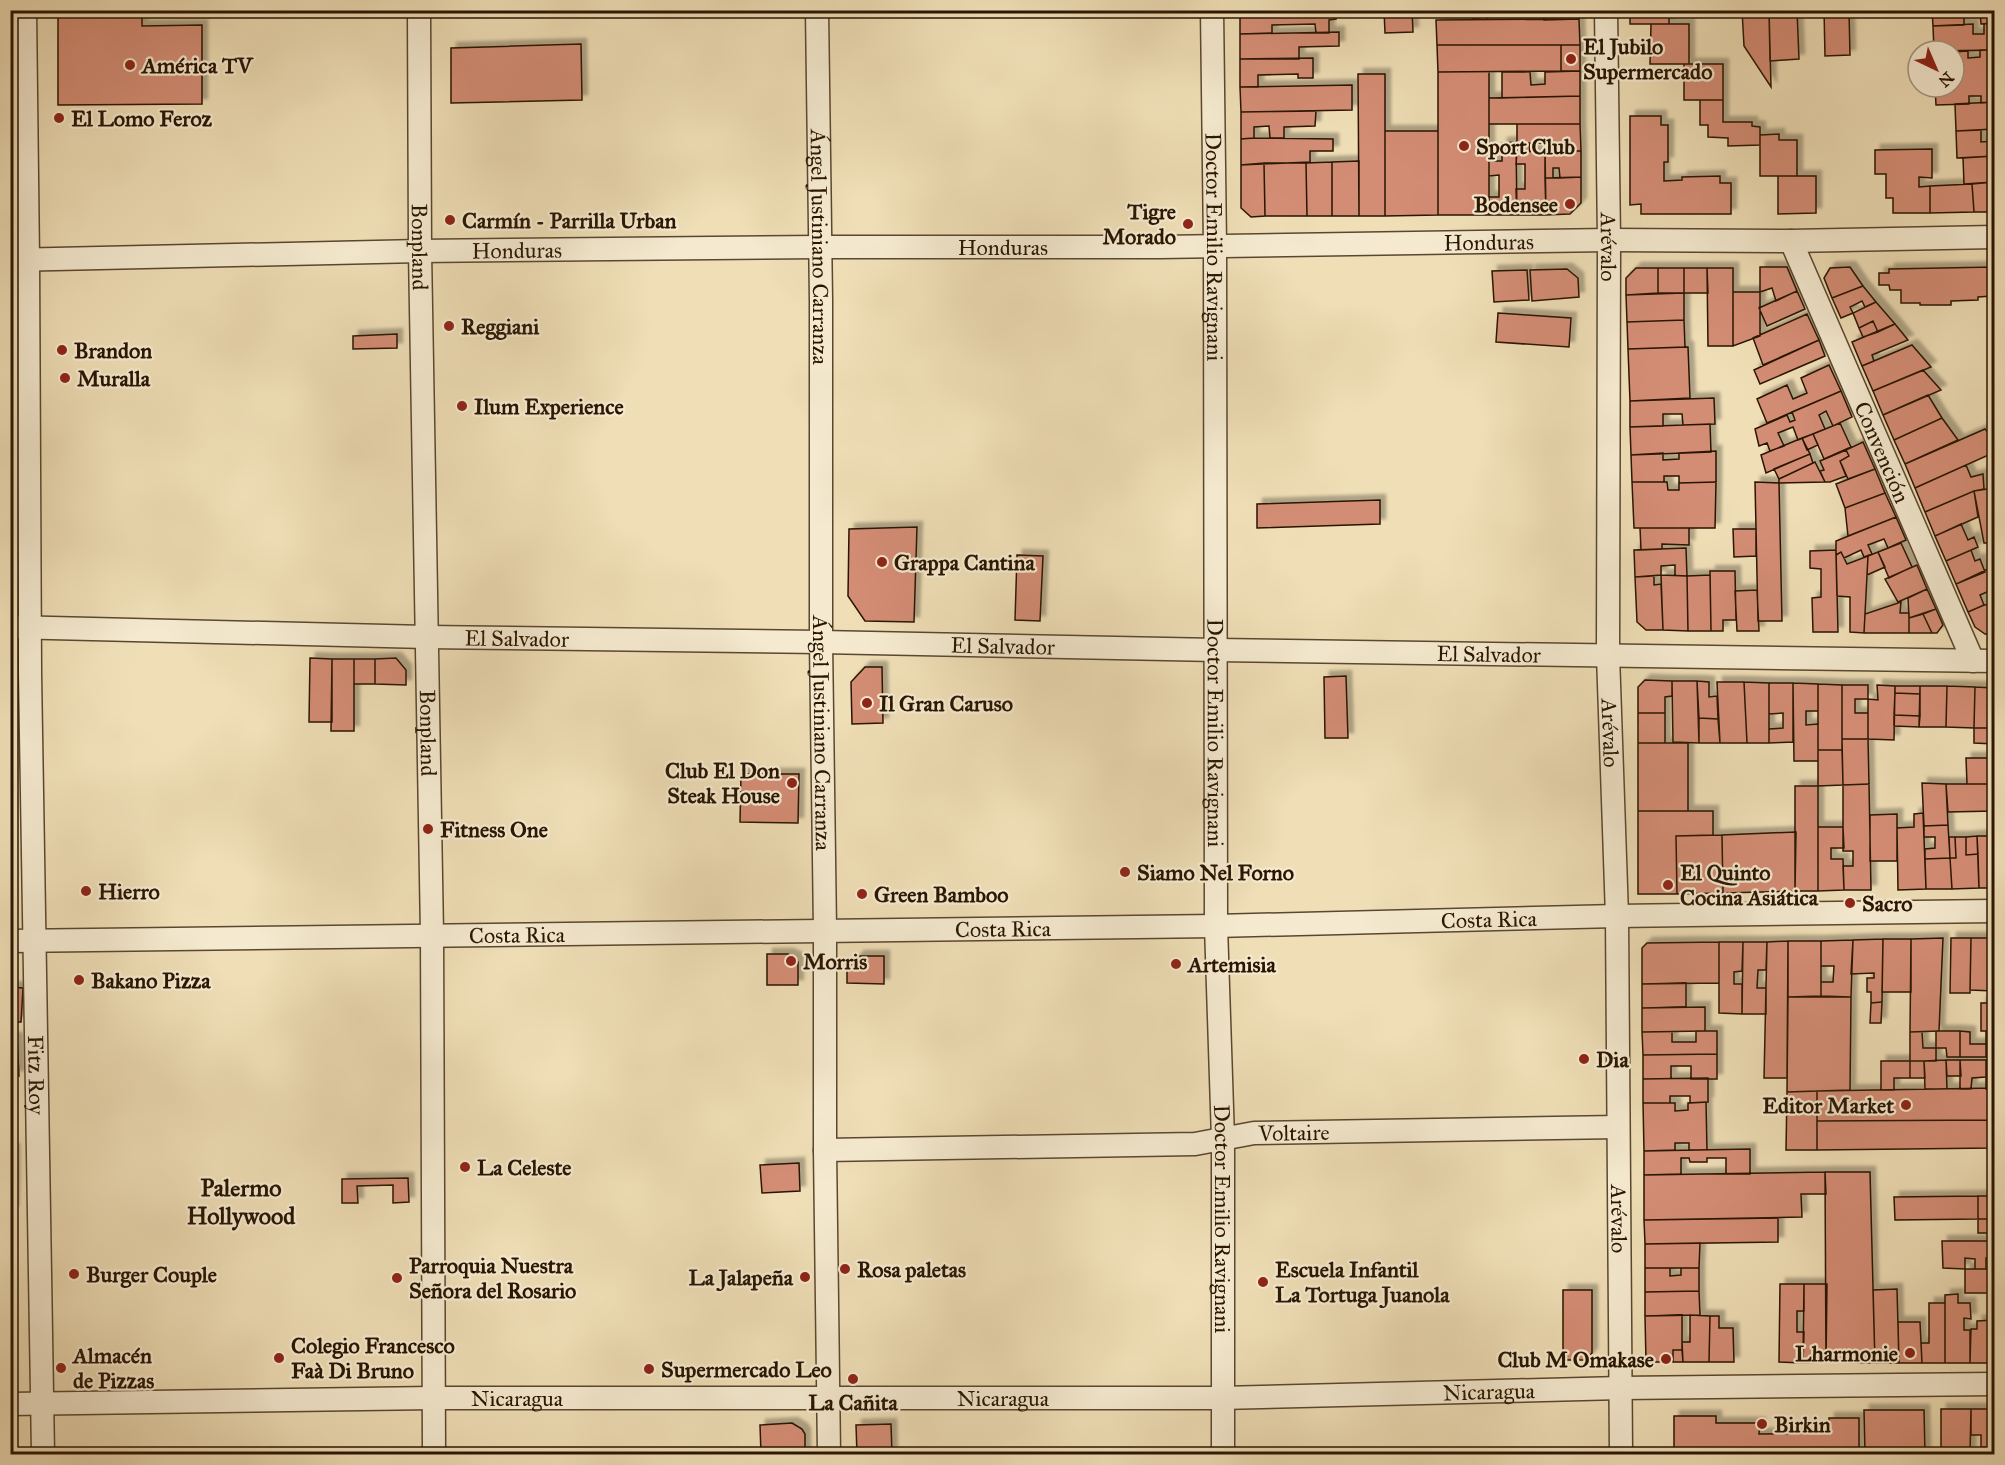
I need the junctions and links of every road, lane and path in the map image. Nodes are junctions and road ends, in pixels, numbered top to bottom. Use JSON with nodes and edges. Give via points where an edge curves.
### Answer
{"nodes":[{"id":1,"x":25,"y":10,"type":"edge"},
{"id":2,"x":419,"y":10,"type":"edge"},
{"id":3,"x":817,"y":10,"type":"edge"},
{"id":4,"x":1212,"y":10,"type":"edge"},
{"id":5,"x":1606,"y":10,"type":"edge"},
{"id":6,"x":1995,"y":237,"type":"edge"},
{"id":7,"x":1609,"y":240,"type":"junction"},
{"id":8,"x":1791,"y":241,"type":"junction"},
{"id":9,"x":1215,"y":246,"type":"junction"},
{"id":10,"x":820,"y":247,"type":"junction"},
{"id":11,"x":420,"y":251,"type":"junction"},
{"id":12,"x":19,"y":260,"type":"edge"},
{"id":13,"x":20,"y":628,"type":"edge"},
{"id":14,"x":426,"y":637,"type":"junction"},
{"id":15,"x":821,"y":642,"type":"junction"},
{"id":16,"x":1216,"y":650,"type":"junction"},
{"id":17,"x":1608,"y":655,"type":"junction"},
{"id":18,"x":1984,"y":661,"type":"edge"},
{"id":19,"x":1995,"y":911,"type":"edge"},
{"id":20,"x":1617,"y":916,"type":"junction"},
{"id":21,"x":1216,"y":926,"type":"junction"},
{"id":22,"x":825,"y":930,"type":"junction"},
{"id":23,"x":432,"y":934,"type":"junction"},
{"id":24,"x":10,"y":940,"type":"edge"},
{"id":25,"x":35,"y":940,"type":"junction"},
{"id":26,"x":1618,"y":1127,"type":"junction"},
{"id":27,"x":1223,"y":1139,"type":"junction"},
{"id":28,"x":825,"y":1150,"type":"junction"},
{"id":29,"x":1995,"y":1384,"type":"edge"},
{"id":30,"x":1621,"y":1388,"type":"junction"},
{"id":31,"x":433,"y":1398,"type":"junction"},
{"id":32,"x":829,"y":1398,"type":"junction"},
{"id":33,"x":1221,"y":1398,"type":"junction"},
{"id":34,"x":42,"y":1403,"type":"junction"},
{"id":35,"x":10,"y":1404,"type":"edge"},
{"id":36,"x":43,"y":1455,"type":"edge"},
{"id":37,"x":434,"y":1455,"type":"edge"},
{"id":38,"x":829,"y":1455,"type":"edge"},
{"id":39,"x":1222,"y":1455,"type":"edge"},
{"id":40,"x":1621,"y":1455,"type":"edge"}],
"edges":[{"from":1,"to":12,"type":"street","name":"Fitz Roy"},
{"from":2,"to":11,"type":"street","name":"Bonpland"},
{"from":3,"to":10,"type":"street","name":"Ángel Justiniano Carranza"},
{"from":4,"to":9,"type":"street","name":"Doctor Emilio Ravignani"},
{"from":5,"to":7,"type":"street","name":"Arévalo"},
{"from":6,"to":8,"type":"street","name":"Honduras"},
{"from":7,"to":8,"type":"street","name":"Honduras"},
{"from":7,"to":9,"type":"street","name":"Honduras"},
{"from":7,"to":17,"type":"street","name":"Arévalo"},
{"from":8,"to":18,"type":"street","name":"Convención"},
{"from":9,"to":10,"type":"street","name":"Honduras"},
{"from":9,"to":16,"type":"street","name":"Doctor Emilio Ravignani"},
{"from":10,"to":11,"type":"street","name":"Honduras"},
{"from":10,"to":15,"type":"street","name":"Ángel Justiniano Carranza"},
{"from":11,"to":12,"type":"street","name":"Honduras"},
{"from":11,"to":14,"type":"street","name":"Bonpland"},
{"from":12,"to":13,"type":"street","name":"Fitz Roy"},
{"from":13,"to":14,"type":"street","name":"El Salvador"},
{"from":13,"to":25,"type":"street","name":"Fitz Roy"},
{"from":14,"to":15,"type":"street","name":"El Salvador"},
{"from":14,"to":23,"type":"street","name":"Bonpland"},
{"from":15,"to":16,"type":"street","name":"El Salvador"},
{"from":15,"to":22,"type":"street","name":"Ángel Justiniano Carranza"},
{"from":16,"to":17,"type":"street","name":"El Salvador"},
{"from":16,"to":21,"type":"street","name":"Doctor Emilio Ravignani"},
{"from":17,"to":18,"type":"street","name":"El Salvador"},
{"from":17,"to":20,"type":"street","name":"Arévalo"},
{"from":19,"to":20,"type":"street","name":"Costa Rica"},
{"from":20,"to":21,"type":"street","name":"Costa Rica"},
{"from":20,"to":26,"type":"street","name":"Arévalo"},
{"from":21,"to":22,"type":"street","name":"Costa Rica"},
{"from":21,"to":27,"type":"street","name":"Doctor Emilio Ravignani"},
{"from":22,"to":23,"type":"street","name":"Costa Rica"},
{"from":22,"to":28,"type":"street","name":"Ángel Justiniano Carranza"},
{"from":23,"to":25,"type":"street","name":"Costa Rica"},
{"from":23,"to":31,"type":"street","name":"Bonpland"},
{"from":24,"to":25,"type":"street","name":"Costa Rica"},
{"from":25,"to":34,"type":"street","name":"Fitz Roy"},
{"from":26,"to":27,"type":"street","name":"Voltaire","via":[[1254,1133]]},
{"from":26,"to":30,"type":"street","name":"Arévalo"},
{"from":27,"to":28,"type":"street","name":"Voltaire","via":[[1195,1144]]},
{"from":27,"to":33,"type":"street","name":"Doctor Emilio Ravignani"},
{"from":28,"to":32,"type":"street","name":"Ángel Justiniano Carranza"},
{"from":29,"to":30,"type":"street","name":"Nicaragua"},
{"from":30,"to":33,"type":"street","name":"Nicaragua"},
{"from":30,"to":40,"type":"street","name":"Arévalo"},
{"from":31,"to":32,"type":"street","name":"Nicaragua"},
{"from":31,"to":34,"type":"street","name":"Nicaragua"},
{"from":31,"to":37,"type":"street","name":"Bonpland"},
{"from":32,"to":33,"type":"street","name":"Nicaragua"},
{"from":32,"to":38,"type":"street","name":"Ángel Justiniano Carranza"},
{"from":33,"to":39,"type":"street","name":"Doctor Emilio Ravignani"},
{"from":34,"to":35,"type":"street","name":"Nicaragua"},
{"from":34,"to":36,"type":"street","name":"Fitz Roy"}]}
